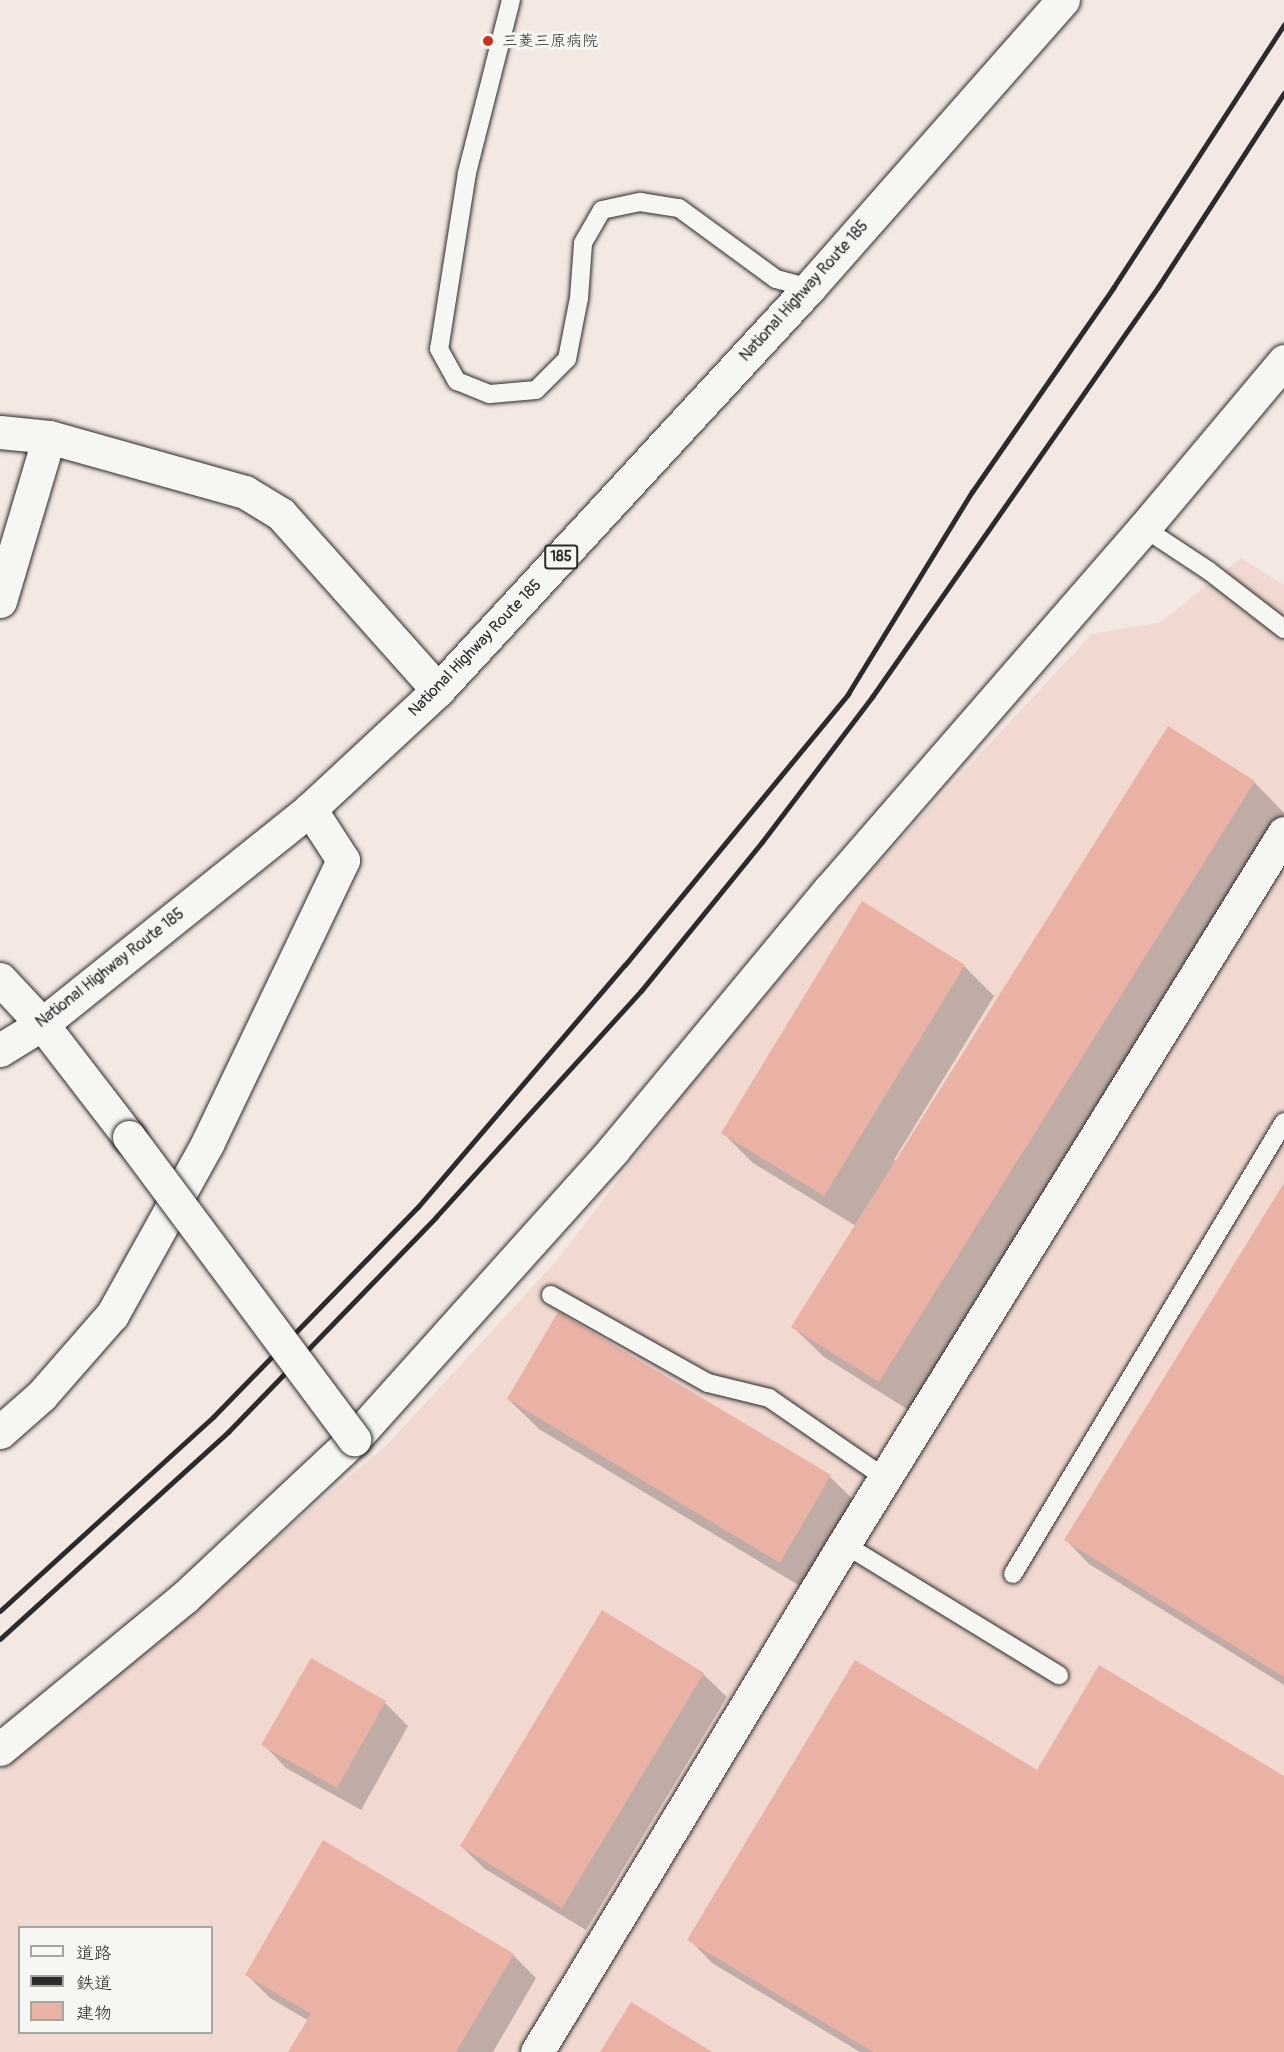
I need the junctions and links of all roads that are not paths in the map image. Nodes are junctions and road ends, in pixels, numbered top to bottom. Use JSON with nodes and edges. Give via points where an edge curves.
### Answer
{"nodes":[{"id":1,"x":511,"y":0,"type":"edge"},
{"id":2,"x":1063,"y":0,"type":"edge"},
{"id":3,"x":809,"y":288,"type":"junction"},
{"id":4,"x":1284,"y":361,"type":"edge"},
{"id":5,"x":0,"y":432,"type":"edge"},
{"id":6,"x":49,"y":437,"type":"junction"},
{"id":7,"x":1144,"y":528,"type":"junction"},
{"id":8,"x":0,"y":601,"type":"edge"},
{"id":9,"x":1284,"y":629,"type":"edge"},
{"id":10,"x":438,"y":690,"type":"junction"},
{"id":11,"x":310,"y":809,"type":"junction"},
{"id":12,"x":1284,"y":833,"type":"edge"},
{"id":13,"x":0,"y":979,"type":"edge"},
{"id":14,"x":42,"y":1024,"type":"junction"},
{"id":15,"x":0,"y":1050,"type":"edge"},
{"id":16,"x":1284,"y":1122,"type":"edge"},
{"id":17,"x":551,"y":1295,"type":"dead end"},
{"id":18,"x":0,"y":1432,"type":"edge"},
{"id":19,"x":354,"y":1439,"type":"junction"},
{"id":20,"x":885,"y":1478,"type":"junction"},
{"id":21,"x":844,"y":1544,"type":"junction"},
{"id":22,"x":1013,"y":1574,"type":"dead end"},
{"id":23,"x":1059,"y":1675,"type":"dead end"},
{"id":24,"x":0,"y":1749,"type":"edge"},
{"id":25,"x":537,"y":2052,"type":"edge"}],
"edges":[{"from":1,"to":3,"type":"lane","via":[[467,173],[439,349],[457,381],[490,394],[536,390],[567,358],[579,298],[583,243],[602,210],[640,202],[679,208],[776,279]]},
{"from":2,"to":3,"type":"main road","name":"National Highway Route 185","number":"185"},
{"from":3,"to":10,"type":"main road","name":"National Highway Route 185","number":"185"},
{"from":4,"to":7,"type":"main road"},
{"from":5,"to":6,"type":"main road"},
{"from":6,"to":8,"type":"main road"},
{"from":6,"to":10,"type":"main road","via":[[245,492],[281,514]]},
{"from":7,"to":9,"type":"lane","via":[[1209,571]]},
{"from":7,"to":19,"type":"main road","via":[[838,880],[559,1212]]},
{"from":10,"to":11,"type":"main road","name":"National Highway Route 185","number":"185"},
{"from":11,"to":14,"type":"main road","name":"National Highway Route 185","number":"185"},
{"from":11,"to":18,"type":"main road","via":[[343,860],[207,1144],[112,1315],[41,1396]]},
{"from":12,"to":20,"type":"main road"},
{"from":13,"to":14,"type":"main road"},
{"from":14,"to":15,"type":"main road","name":"National Highway Route 185","number":"185"},
{"from":14,"to":19,"type":"main road","bridge":true},
{"from":16,"to":22,"type":"lane"},
{"from":17,"to":20,"type":"lane","via":[[708,1383],[769,1398]]},
{"from":19,"to":24,"type":"main road","via":[[185,1597]]},
{"from":20,"to":21,"type":"main road"},
{"from":21,"to":23,"type":"lane"},
{"from":21,"to":25,"type":"main road"}]}
